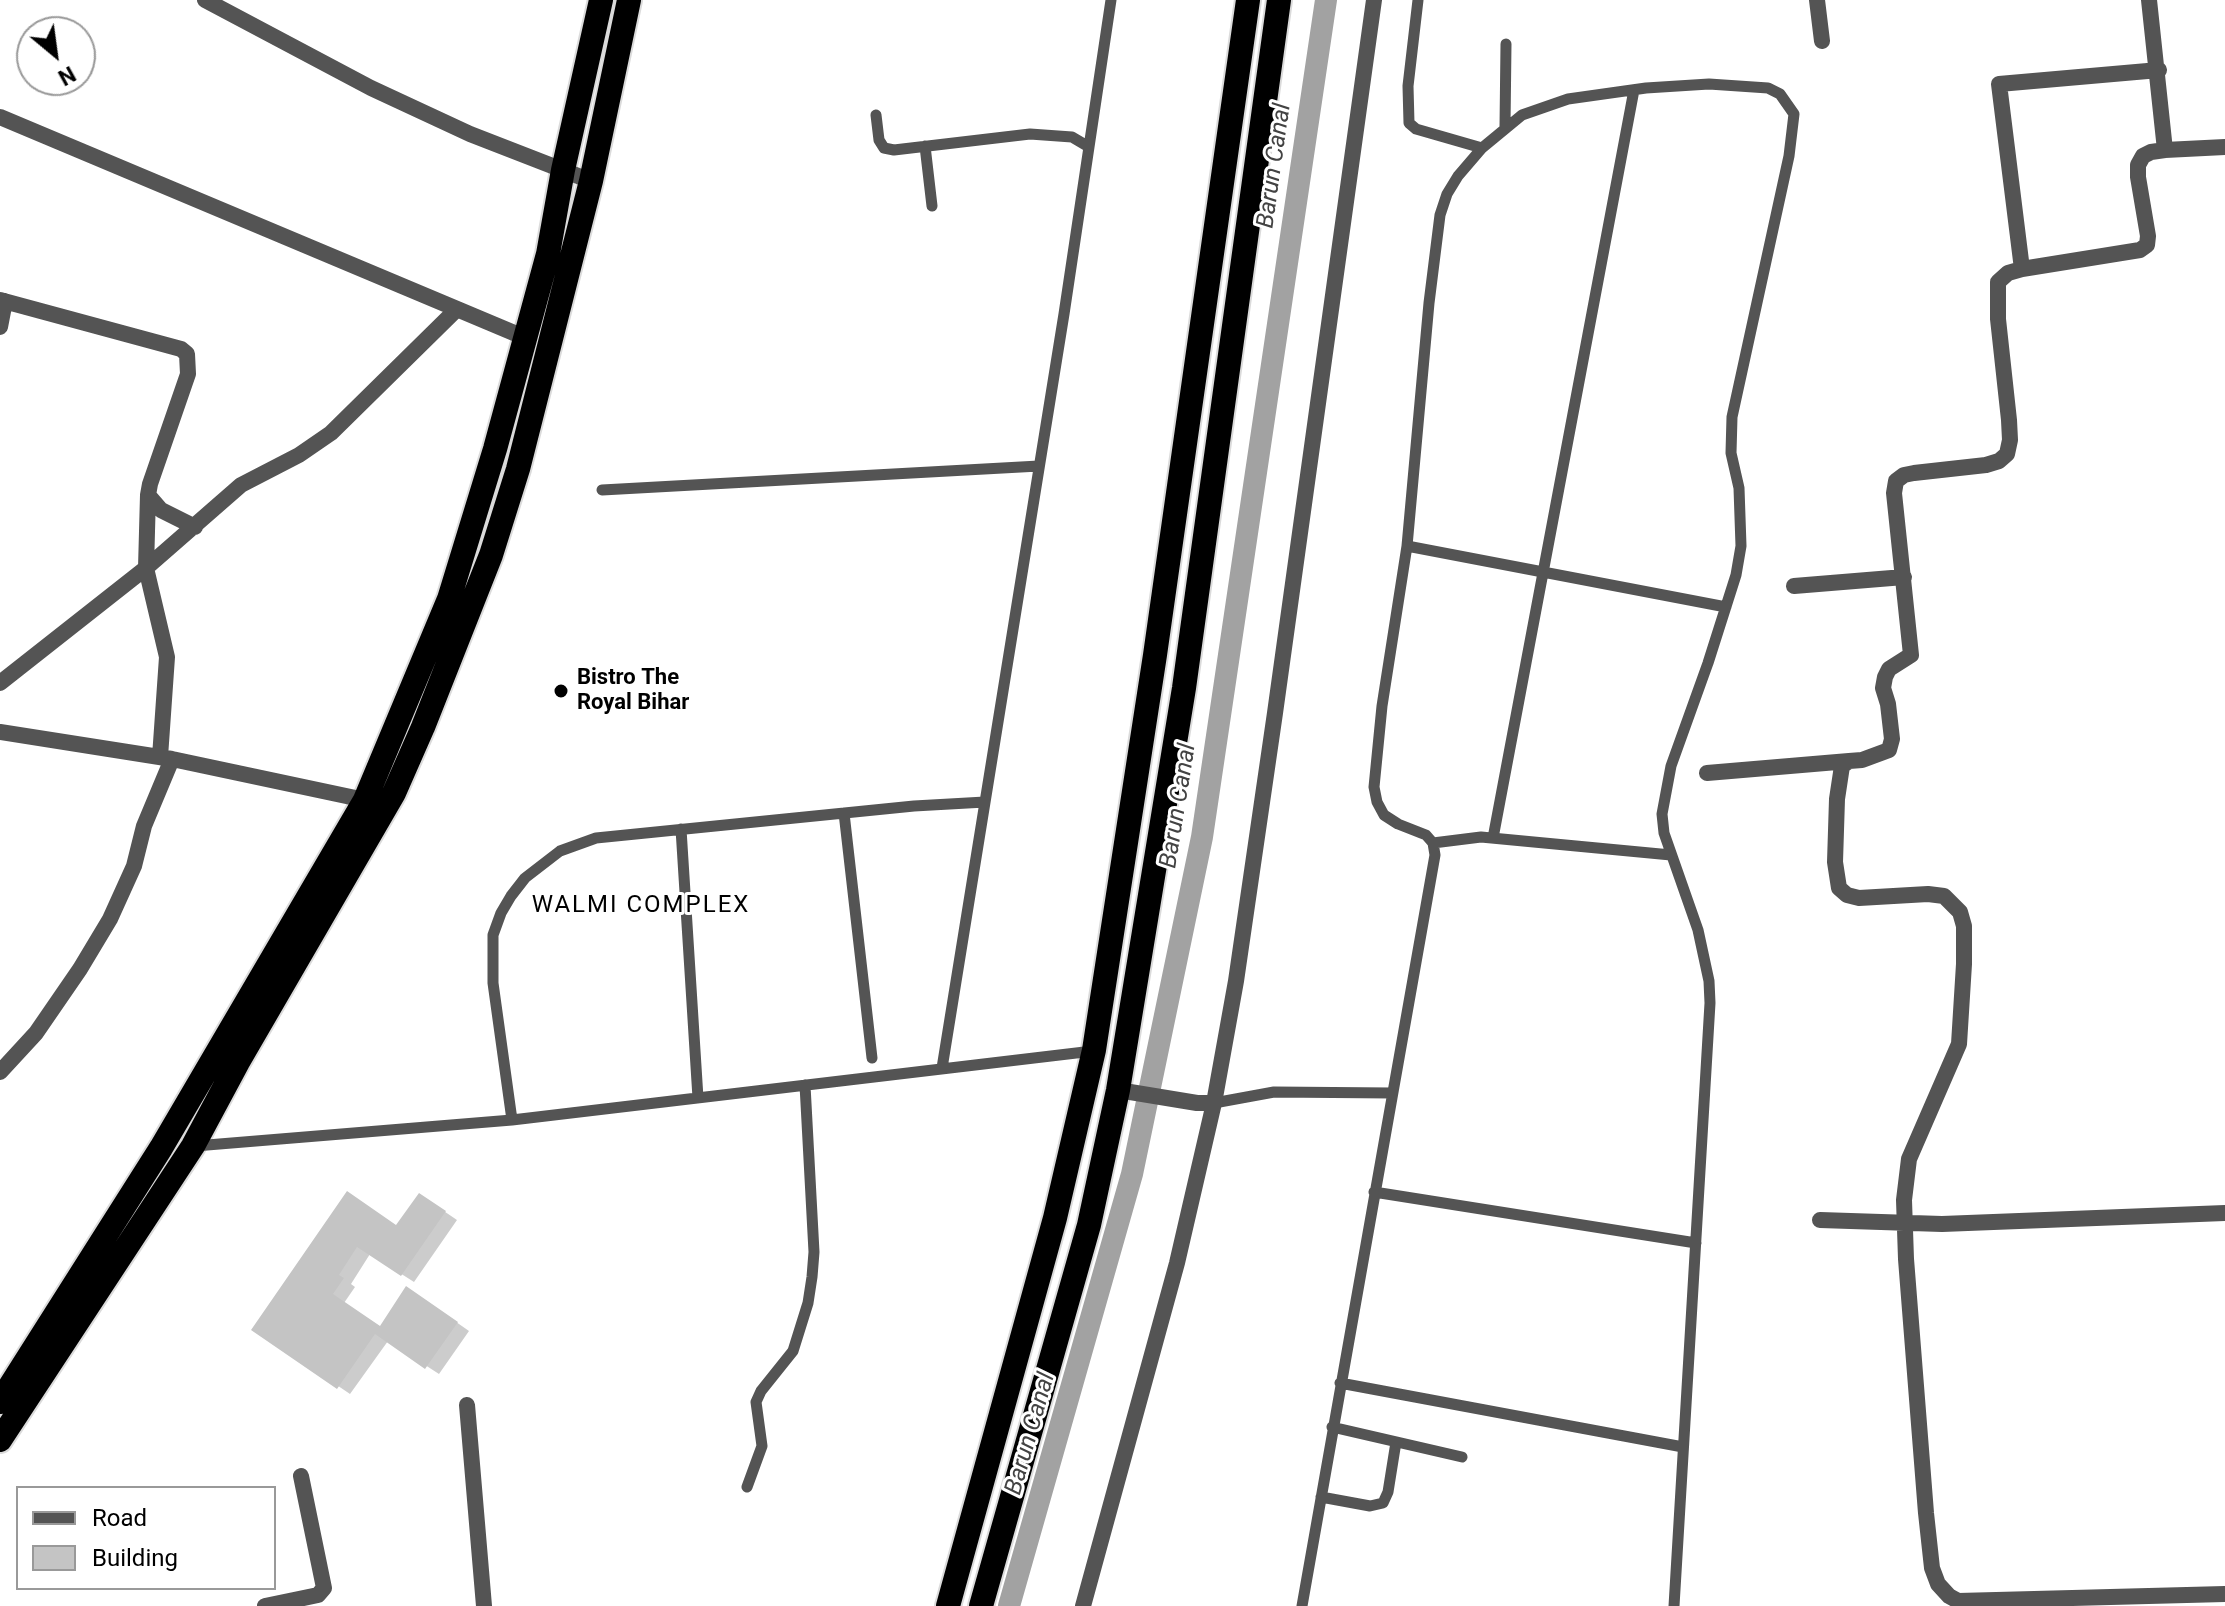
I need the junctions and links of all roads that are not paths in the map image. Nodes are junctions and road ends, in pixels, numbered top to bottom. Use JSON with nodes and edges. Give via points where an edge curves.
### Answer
{"nodes":[{"id":1,"x":205,"y":0,"type":"edge"},
{"id":2,"x":601,"y":0,"type":"edge"},
{"id":3,"x":629,"y":0,"type":"edge"},
{"id":4,"x":1111,"y":0,"type":"edge"},
{"id":5,"x":1248,"y":0,"type":"edge"},
{"id":6,"x":1279,"y":0,"type":"edge"},
{"id":7,"x":1374,"y":0,"type":"edge"},
{"id":8,"x":1418,"y":0,"type":"edge"},
{"id":9,"x":1817,"y":0,"type":"edge"},
{"id":10,"x":2149,"y":0,"type":"edge"},
{"id":11,"x":1822,"y":41,"type":"dead end"},
{"id":12,"x":1506,"y":44,"type":"dead end"},
{"id":13,"x":2159,"y":70,"type":"junction"},
{"id":14,"x":1634,"y":90,"type":"junction"},
{"id":15,"x":876,"y":115,"type":"dead end"},
{"id":16,"x":0,"y":117,"type":"edge"},
{"id":17,"x":1505,"y":126,"type":"junction"},
{"id":18,"x":925,"y":146,"type":"junction"},
{"id":19,"x":1089,"y":147,"type":"junction"},
{"id":20,"x":2225,"y":147,"type":"edge"},
{"id":21,"x":1482,"y":148,"type":"junction"},
{"id":22,"x":2165,"y":150,"type":"junction"},
{"id":23,"x":563,"y":170,"type":"junction"},
{"id":24,"x":591,"y":181,"type":"junction"},
{"id":25,"x":932,"y":206,"type":"dead end"},
{"id":26,"x":2022,"y":269,"type":"junction"},
{"id":27,"x":2,"y":300,"type":"edge"},
{"id":28,"x":457,"y":309,"type":"junction"},
{"id":29,"x":0,"y":327,"type":"edge"},
{"id":30,"x":526,"y":338,"type":"junction"},
{"id":31,"x":1039,"y":466,"type":"junction"},
{"id":32,"x":602,"y":490,"type":"dead end"},
{"id":33,"x":148,"y":495,"type":"junction"},
{"id":34,"x":195,"y":527,"type":"junction"},
{"id":35,"x":1407,"y":546,"type":"junction"},
{"id":36,"x":146,"y":568,"type":"junction"},
{"id":37,"x":1542,"y":571,"type":"junction"},
{"id":38,"x":1904,"y":577,"type":"junction"},
{"id":39,"x":1794,"y":586,"type":"dead end"},
{"id":40,"x":1726,"y":607,"type":"junction"},
{"id":41,"x":0,"y":683,"type":"edge"},
{"id":42,"x":0,"y":732,"type":"edge"},
{"id":43,"x":166,"y":758,"type":"junction"},
{"id":44,"x":1849,"y":761,"type":"junction"},
{"id":45,"x":1707,"y":773,"type":"dead end"},
{"id":46,"x":365,"y":800,"type":"junction"},
{"id":47,"x":985,"y":802,"type":"junction"},
{"id":48,"x":844,"y":813,"type":"junction"},
{"id":49,"x":681,"y":829,"type":"junction"},
{"id":50,"x":1493,"y":838,"type":"junction"},
{"id":51,"x":1433,"y":843,"type":"junction"},
{"id":52,"x":1671,"y":855,"type":"junction"},
{"id":53,"x":1094,"y":1050,"type":"junction"},
{"id":54,"x":872,"y":1058,"type":"dead end"},
{"id":55,"x":942,"y":1068,"type":"junction"},
{"id":56,"x":0,"y":1072,"type":"edge"},
{"id":57,"x":805,"y":1085,"type":"junction"},
{"id":58,"x":1128,"y":1091,"type":"junction"},
{"id":59,"x":1392,"y":1093,"type":"junction"},
{"id":60,"x":698,"y":1098,"type":"junction"},
{"id":61,"x":1214,"y":1103,"type":"junction"},
{"id":62,"x":512,"y":1120,"type":"junction"},
{"id":63,"x":177,"y":1147,"type":"junction"},
{"id":64,"x":1374,"y":1192,"type":"junction"},
{"id":65,"x":2225,"y":1213,"type":"edge"},
{"id":66,"x":1820,"y":1220,"type":"dead end"},
{"id":67,"x":1904,"y":1222,"type":"junction"},
{"id":68,"x":1696,"y":1243,"type":"junction"},
{"id":69,"x":1340,"y":1383,"type":"junction"},
{"id":70,"x":0,"y":1402,"type":"edge"},
{"id":71,"x":467,"y":1405,"type":"dead end"},
{"id":72,"x":1332,"y":1427,"type":"junction"},
{"id":73,"x":0,"y":1440,"type":"edge"},
{"id":74,"x":1396,"y":1442,"type":"junction"},
{"id":75,"x":1683,"y":1447,"type":"junction"},
{"id":76,"x":1462,"y":1457,"type":"dead end"},
{"id":77,"x":301,"y":1476,"type":"dead end"},
{"id":78,"x":747,"y":1487,"type":"dead end"},
{"id":79,"x":1321,"y":1497,"type":"junction"},
{"id":80,"x":2225,"y":1594,"type":"edge"},
{"id":81,"x":265,"y":1606,"type":"edge"},
{"id":82,"x":484,"y":1606,"type":"edge"},
{"id":83,"x":948,"y":1606,"type":"edge"},
{"id":84,"x":981,"y":1606,"type":"edge"},
{"id":85,"x":1083,"y":1606,"type":"edge"},
{"id":86,"x":1302,"y":1606,"type":"edge"},
{"id":87,"x":1674,"y":1606,"type":"edge"}],
"edges":[{"from":1,"to":23,"type":"street","via":[[371,88]]},
{"from":2,"to":23,"type":"highway"},
{"from":3,"to":24,"type":"highway"},
{"from":4,"to":19,"type":"lane"},
{"from":5,"to":53,"type":"highway"},
{"from":6,"to":58,"type":"highway"},
{"from":7,"to":61,"type":"street","via":[[1275,713]]},
{"from":8,"to":21,"type":"lane","via":[[1409,123]]},
{"from":9,"to":11,"type":"street"},
{"from":10,"to":13,"type":"street"},
{"from":12,"to":17,"type":"lane"},
{"from":13,"to":22,"type":"street"},
{"from":13,"to":26,"type":"street","via":[[1999,84]]},
{"from":14,"to":17,"type":"lane","via":[[1568,99]]},
{"from":14,"to":37,"type":"lane"},
{"from":14,"to":40,"type":"lane","via":[[1709,84],[1768,88],[1780,94],[1794,114],[1732,417],[1731,453],[1743,532]]},
{"from":15,"to":18,"type":"lane","via":[[884,148]]},
{"from":16,"to":28,"type":"street"},
{"from":17,"to":21,"type":"lane"},
{"from":18,"to":19,"type":"lane","via":[[1030,134],[1072,137]]},
{"from":18,"to":25,"type":"lane"},
{"from":19,"to":31,"type":"lane"},
{"from":20,"to":22,"type":"street"},
{"from":21,"to":35,"type":"lane","via":[[1447,194],[1439,224]]},
{"from":22,"to":26,"type":"street","via":[[2143,156],[2138,165],[2147,245],[2130,253]]},
{"from":23,"to":24,"type":"street"},
{"from":23,"to":30,"type":"highway"},
{"from":24,"to":63,"type":"highway","via":[[491,555],[423,727],[387,805],[245,1050]]},
{"from":26,"to":38,"type":"street","via":[[2008,273],[1997,291],[2009,420],[2007,454],[1986,465],[1914,473],[1896,481]]},
{"from":27,"to":29,"type":"street"},
{"from":27,"to":33,"type":"street","via":[[187,354],[188,374]]},
{"from":28,"to":30,"type":"street"},
{"from":28,"to":34,"type":"street","via":[[331,433],[241,485]]},
{"from":30,"to":46,"type":"highway","via":[[449,599]]},
{"from":31,"to":32,"type":"lane"},
{"from":31,"to":47,"type":"lane"},
{"from":33,"to":34,"type":"street","via":[[161,510]]},
{"from":33,"to":36,"type":"street"},
{"from":34,"to":36,"type":"street"},
{"from":35,"to":37,"type":"lane"},
{"from":35,"to":51,"type":"lane","via":[[1374,787],[1384,815]]},
{"from":36,"to":41,"type":"street"},
{"from":36,"to":43,"type":"street","via":[[167,657]]},
{"from":37,"to":40,"type":"lane"},
{"from":37,"to":50,"type":"lane"},
{"from":38,"to":39,"type":"street"},
{"from":38,"to":44,"type":"street","via":[[1911,655],[1889,669],[1883,688],[1892,739],[1889,750]]},
{"from":40,"to":52,"type":"lane","via":[[1668,778],[1662,814]]},
{"from":42,"to":43,"type":"street"},
{"from":43,"to":46,"type":"street"},
{"from":43,"to":56,"type":"street","via":[[134,866],[110,919],[52,1010]]},
{"from":44,"to":45,"type":"street"},
{"from":44,"to":67,"type":"street","via":[[1842,766],[1837,799],[1839,888],[1859,898],[1944,896],[1960,912],[1964,926],[1959,1044],[1909,1159]]},
{"from":46,"to":63,"type":"highway"},
{"from":47,"to":48,"type":"lane"},
{"from":47,"to":55,"type":"lane"},
{"from":48,"to":49,"type":"lane"},
{"from":48,"to":54,"type":"lane"},
{"from":49,"to":60,"type":"lane"},
{"from":49,"to":62,"type":"lane","via":[[596,838],[560,851],[525,878],[506,904],[493,935],[492,956]]},
{"from":50,"to":51,"type":"lane"},
{"from":50,"to":52,"type":"lane"},
{"from":51,"to":59,"type":"lane","via":[[1432,876]]},
{"from":52,"to":68,"type":"lane","via":[[1698,930],[1709,981]]},
{"from":53,"to":55,"type":"lane"},
{"from":53,"to":83,"type":"highway","via":[[1043,1263]]},
{"from":55,"to":57,"type":"lane"},
{"from":57,"to":60,"type":"lane"},
{"from":57,"to":78,"type":"lane","via":[[814,1252],[808,1303],[793,1351],[756,1402],[762,1446]]},
{"from":58,"to":61,"type":"street"},
{"from":58,"to":84,"type":"highway"},
{"from":59,"to":61,"type":"lane","via":[[1284,1091]]},
{"from":59,"to":64,"type":"lane"},
{"from":60,"to":62,"type":"lane"},
{"from":61,"to":85,"type":"street","via":[[1173,1278]]},
{"from":62,"to":63,"type":"lane"},
{"from":63,"to":70,"type":"highway"},
{"from":63,"to":73,"type":"highway"},
{"from":64,"to":68,"type":"lane"},
{"from":64,"to":69,"type":"lane"},
{"from":65,"to":67,"type":"street"},
{"from":66,"to":67,"type":"street"},
{"from":67,"to":80,"type":"street","via":[[1926,1513],[1938,1584],[1958,1601]]},
{"from":68,"to":75,"type":"lane"},
{"from":69,"to":72,"type":"lane"},
{"from":69,"to":75,"type":"lane"},
{"from":71,"to":82,"type":"street"},
{"from":72,"to":74,"type":"lane"},
{"from":72,"to":79,"type":"lane"},
{"from":74,"to":76,"type":"lane"},
{"from":74,"to":79,"type":"lane","via":[[1383,1503],[1370,1506]]},
{"from":75,"to":87,"type":"lane"},
{"from":77,"to":81,"type":"street","via":[[324,1588],[318,1595]]},
{"from":79,"to":86,"type":"lane"}]}
